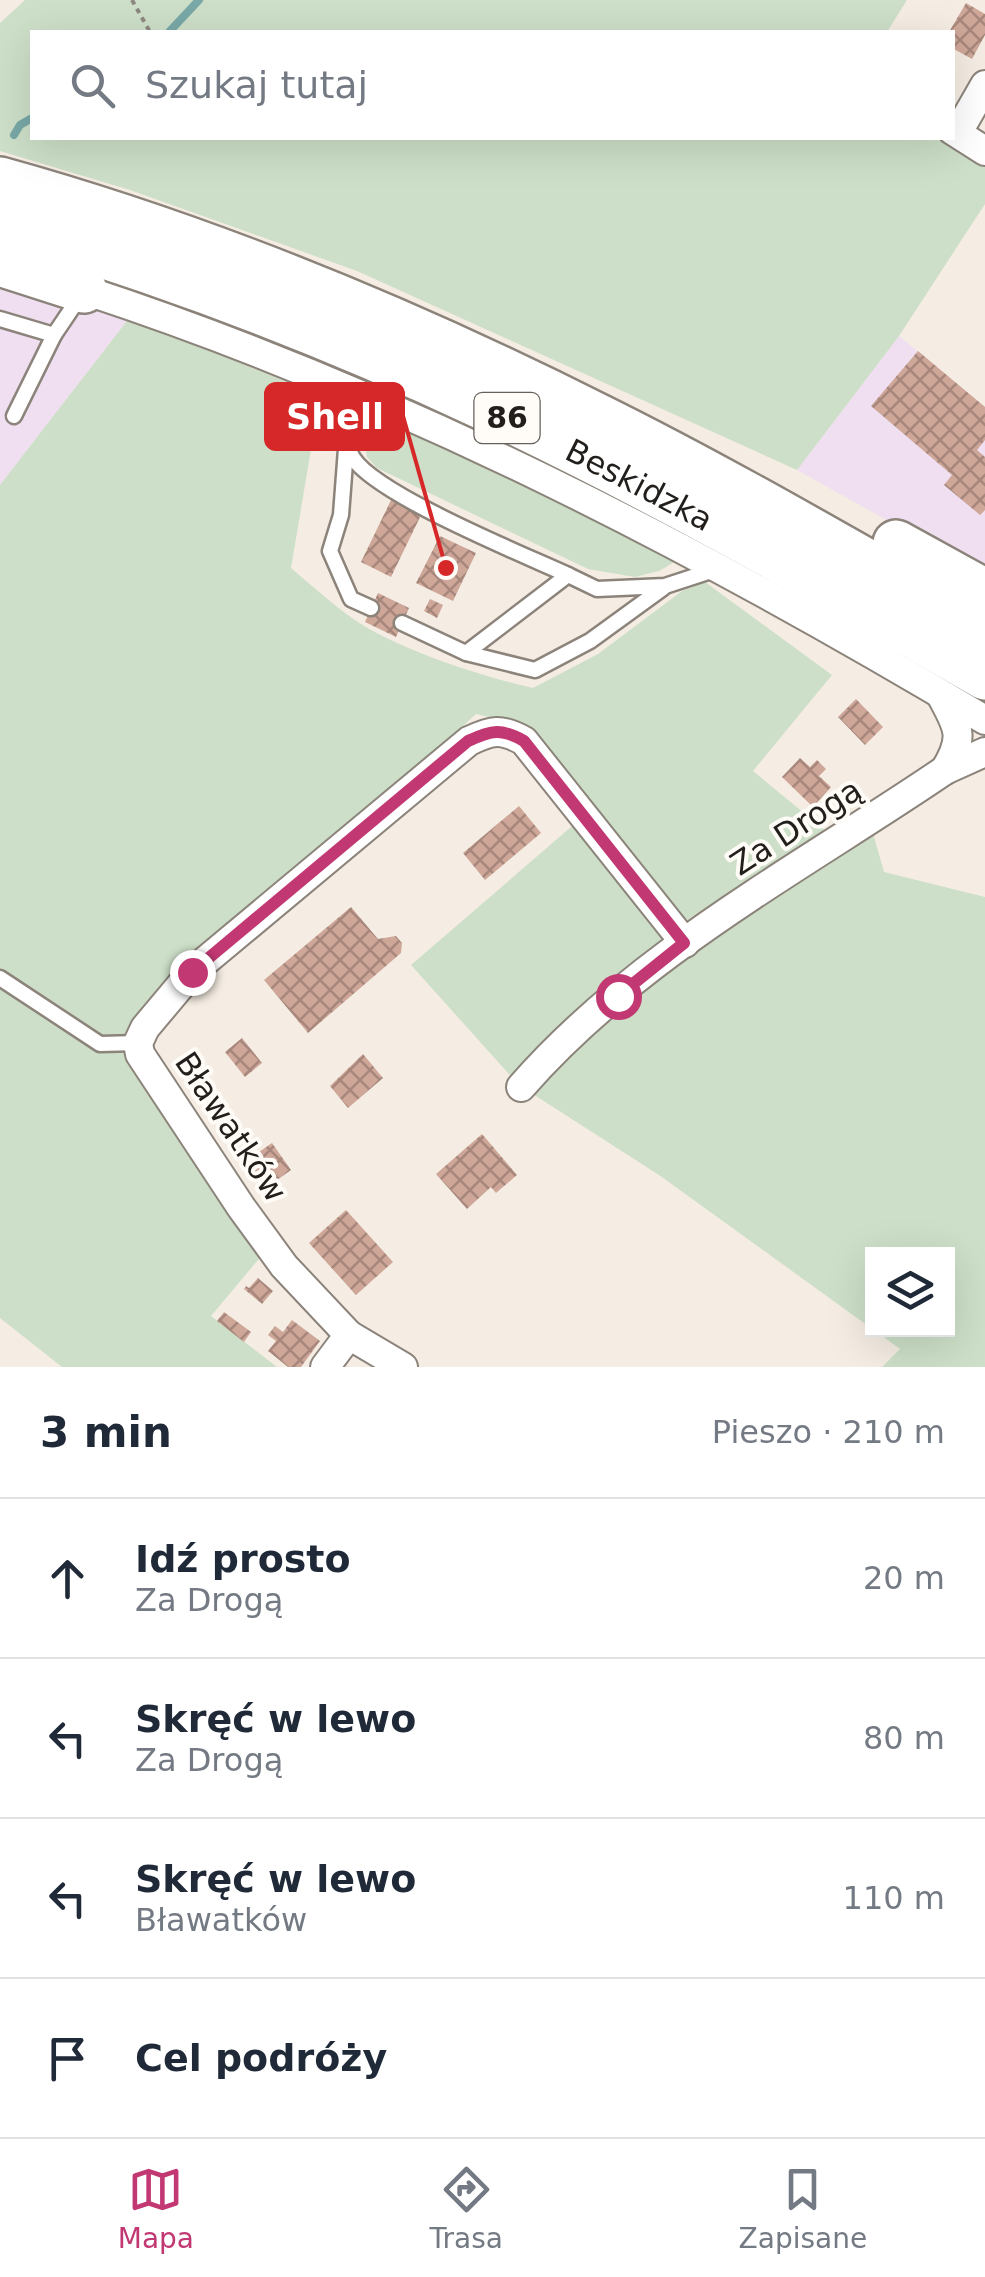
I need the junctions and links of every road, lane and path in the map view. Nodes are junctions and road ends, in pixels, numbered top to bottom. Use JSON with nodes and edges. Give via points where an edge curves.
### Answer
{"nodes":[{"id":1,"x":132,"y":0,"type":"edge"},
{"id":2,"x":149,"y":30,"type":"edge"},
{"id":3,"x":985,"y":86,"type":"edge"},
{"id":4,"x":956,"y":131,"type":"edge"},
{"id":5,"x":985,"y":152,"type":"edge"},
{"id":6,"x":0,"y":180,"type":"edge"},
{"id":7,"x":0,"y":223,"type":"edge"},
{"id":8,"x":0,"y":263,"type":"edge"},
{"id":9,"x":84,"y":290,"type":"junction"},
{"id":10,"x":0,"y":320,"type":"edge"},
{"id":11,"x":54,"y":335,"type":"junction"},
{"id":12,"x":321,"y":379,"type":"junction"},
{"id":13,"x":14,"y":416,"type":"dead end"},
{"id":14,"x":600,"y":417,"type":"junction"},
{"id":15,"x":346,"y":444,"type":"junction"},
{"id":16,"x":716,"y":569,"type":"junction"},
{"id":17,"x":568,"y":576,"type":"junction"},
{"id":18,"x":666,"y":586,"type":"junction"},
{"id":19,"x":985,"y":592,"type":"edge"},
{"id":20,"x":371,"y":608,"type":"dead end"},
{"id":21,"x":402,"y":623,"type":"dead end"},
{"id":22,"x":985,"y":629,"type":"edge"},
{"id":23,"x":466,"y":653,"type":"junction"},
{"id":24,"x":985,"y":677,"type":"edge"},
{"id":25,"x":941,"y":694,"type":"junction"},
{"id":26,"x":985,"y":720,"type":"edge"},
{"id":27,"x":985,"y":752,"type":"edge"},
{"id":28,"x":945,"y":770,"type":"junction"},
{"id":29,"x":684,"y":943,"type":"junction"},
{"id":30,"x":0,"y":978,"type":"edge"},
{"id":31,"x":138,"y":1043,"type":"junction"},
{"id":32,"x":521,"y":1087,"type":"dead end"},
{"id":33,"x":349,"y":1335,"type":"junction"},
{"id":34,"x":324,"y":1367,"type":"edge"},
{"id":35,"x":403,"y":1367,"type":"edge"}],
"edges":[{"from":1,"to":2,"type":"path"},
{"from":3,"to":4,"type":"street"},
{"from":4,"to":5,"type":"street"},
{"from":6,"to":14,"type":"main road","name":"Beskidzka","number":"86","via":[[258,266]]},
{"from":7,"to":24,"type":"main road","name":"Beskidzka","number":"86","via":[[225,299],[481,406],[691,512]]},
{"from":8,"to":9,"type":"main road"},
{"from":9,"to":11,"type":"lane"},
{"from":9,"to":12,"type":"street"},
{"from":10,"to":11,"type":"lane"},
{"from":11,"to":13,"type":"lane"},
{"from":12,"to":15,"type":"lane","via":[[335,397]]},
{"from":12,"to":16,"type":"street","via":[[452,434]]},
{"from":14,"to":19,"type":"main road","via":[[843,514]]},
{"from":14,"to":22,"type":"main road","name":"Beskidzka","number":"86"},
{"from":15,"to":17,"type":"lane","via":[[355,462],[384,487]]},
{"from":15,"to":20,"type":"lane","via":[[341,516],[330,552],[351,600]]},
{"from":16,"to":18,"type":"lane"},
{"from":16,"to":25,"type":"street"},
{"from":17,"to":18,"type":"lane","via":[[597,589]]},
{"from":17,"to":23,"type":"lane"},
{"from":18,"to":23,"type":"lane","via":[[590,641],[534,670]]},
{"from":21,"to":23,"type":"lane"},
{"from":25,"to":26,"type":"street"},
{"from":25,"to":28,"type":"street","via":[[959,728],[958,750]]},
{"from":27,"to":28,"type":"street","name":"Za Drogą"},
{"from":28,"to":29,"type":"street","name":"Za Drogą"},
{"from":29,"to":31,"type":"street","name":"Bławatków","via":[[524,741],[495,729],[468,741],[192,972]]},
{"from":29,"to":32,"type":"street","name":"Za Drogą"},
{"from":30,"to":31,"type":"lane","via":[[100,1044]]},
{"from":31,"to":33,"type":"street","name":"Bławatków","via":[[241,1208]]},
{"from":33,"to":34,"type":"street"},
{"from":33,"to":35,"type":"street","name":"Bławatków"}]}
